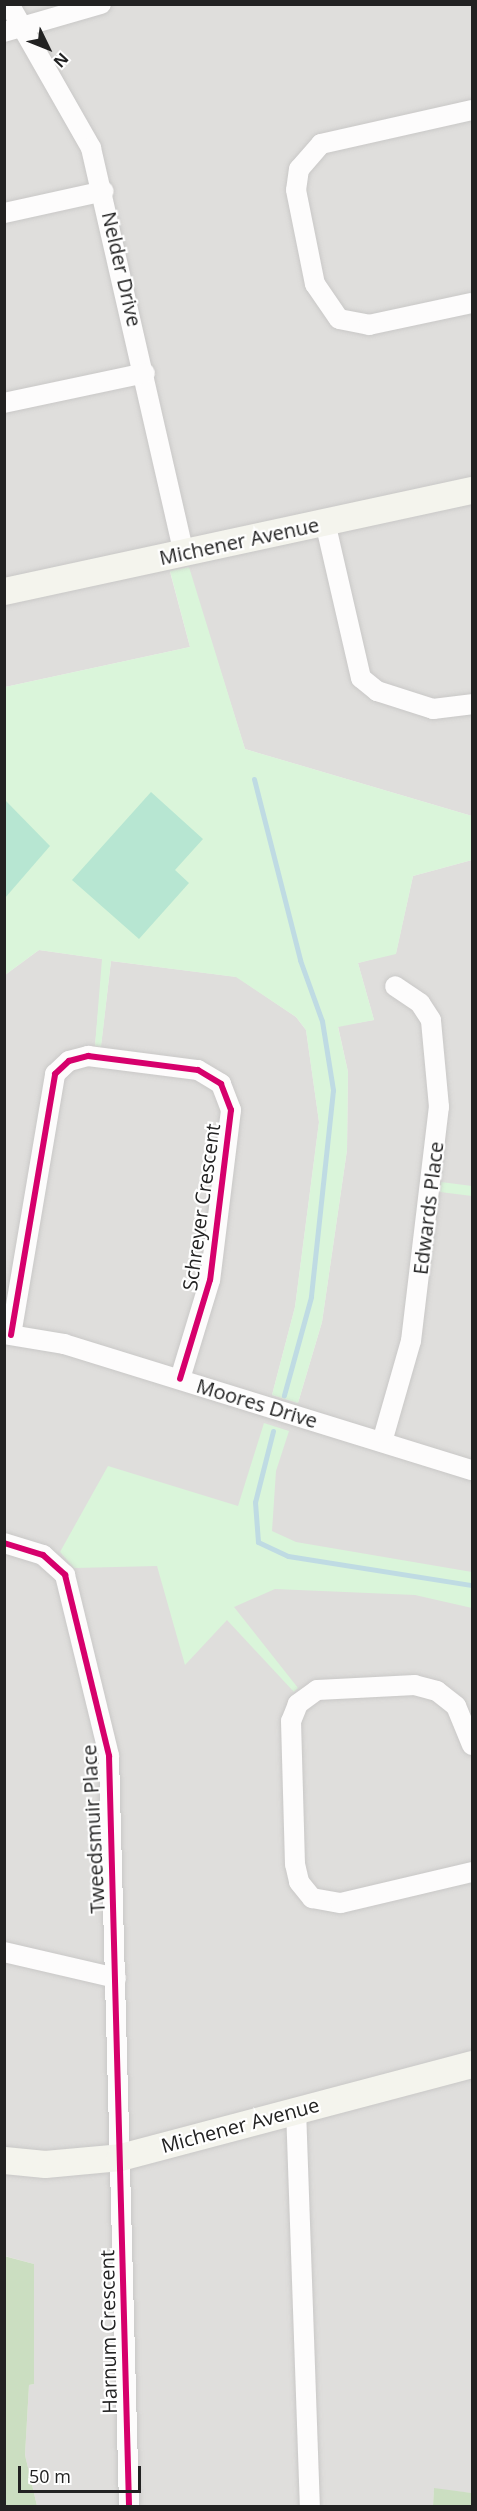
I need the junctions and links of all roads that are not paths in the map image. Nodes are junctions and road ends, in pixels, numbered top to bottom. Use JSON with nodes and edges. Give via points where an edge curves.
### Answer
{"nodes":[{"id":1,"x":9,"y":4,"type":"edge"},
{"id":2,"x":101,"y":4,"type":"edge"},
{"id":3,"x":13,"y":30,"type":"edge"},
{"id":4,"x":472,"y":110,"type":"edge"},
{"id":5,"x":104,"y":191,"type":"junction"},
{"id":6,"x":4,"y":213,"type":"edge"},
{"id":7,"x":472,"y":303,"type":"edge"},
{"id":8,"x":145,"y":373,"type":"junction"},
{"id":9,"x":4,"y":403,"type":"edge"},
{"id":10,"x":472,"y":490,"type":"edge"},
{"id":11,"x":325,"y":522,"type":"junction"},
{"id":12,"x":184,"y":553,"type":"junction"},
{"id":13,"x":4,"y":591,"type":"edge"},
{"id":14,"x":472,"y":704,"type":"edge"},
{"id":15,"x":395,"y":986,"type":"dead end"},
{"id":16,"x":8,"y":1334,"type":"edge"},
{"id":17,"x":180,"y":1379,"type":"junction"},
{"id":18,"x":382,"y":1442,"type":"junction"},
{"id":19,"x":472,"y":1470,"type":"edge"},
{"id":20,"x":4,"y":1543,"type":"edge"},
{"id":21,"x":472,"y":1745,"type":"edge"},
{"id":22,"x":472,"y":1872,"type":"edge"},
{"id":23,"x":4,"y":1952,"type":"edge"},
{"id":24,"x":116,"y":1978,"type":"junction"},
{"id":25,"x":472,"y":2064,"type":"edge"},
{"id":26,"x":296,"y":2109,"type":"junction"},
{"id":27,"x":120,"y":2157,"type":"junction"},
{"id":28,"x":4,"y":2160,"type":"edge"},
{"id":29,"x":129,"y":2506,"type":"edge"},
{"id":30,"x":310,"y":2506,"type":"edge"}],
"edges":[{"from":1,"to":3,"type":"street","name":"Nelder Drive"},
{"from":2,"to":3,"type":"street"},
{"from":3,"to":5,"type":"street","name":"Nelder Drive","via":[[92,148]]},
{"from":4,"to":7,"type":"street","via":[[321,144],[305,159],[296,190],[318,294],[339,319],[369,325]]},
{"from":5,"to":6,"type":"street"},
{"from":5,"to":8,"type":"street","name":"Nelder Drive"},
{"from":8,"to":9,"type":"street"},
{"from":8,"to":12,"type":"street","name":"Nelder Drive"},
{"from":10,"to":11,"type":"street","name":"Michener Avenue"},
{"from":11,"to":12,"type":"street","name":"Michener Avenue"},
{"from":11,"to":14,"type":"street","via":[[361,678],[377,692],[433,709]]},
{"from":12,"to":13,"type":"street","name":"Michener Avenue"},
{"from":15,"to":18,"type":"street","name":"Edwards Place","via":[[420,1003],[431,1020],[439,1107],[411,1341]]},
{"from":16,"to":17,"type":"street","name":"Moores Drive","via":[[64,1344]]},
{"from":16,"to":17,"type":"street","name":"Schreyer Crescent","via":[[55,1074],[69,1062],[88,1056],[198,1070],[221,1084],[231,1110],[210,1280]]},
{"from":17,"to":18,"type":"street","name":"Moores Drive"},
{"from":18,"to":19,"type":"street","name":"Moores Drive"},
{"from":20,"to":24,"type":"street","name":"Tweedsmuir Place","via":[[52,1561],[66,1575],[73,1598],[110,1762]]},
{"from":21,"to":22,"type":"street","via":[[456,1706],[437,1691],[414,1685],[317,1690],[298,1704],[291,1721],[294,1864],[312,1898],[341,1903]]},
{"from":23,"to":24,"type":"street"},
{"from":24,"to":27,"type":"street","name":"Tweedsmuir Place"},
{"from":25,"to":26,"type":"street","name":"Michener Avenue"},
{"from":26,"to":27,"type":"street","name":"Michener Avenue"},
{"from":26,"to":30,"type":"street"},
{"from":27,"to":28,"type":"street","name":"Michener Avenue","via":[[53,2164]]},
{"from":27,"to":29,"type":"street","name":"Harnum Crescent"}]}
